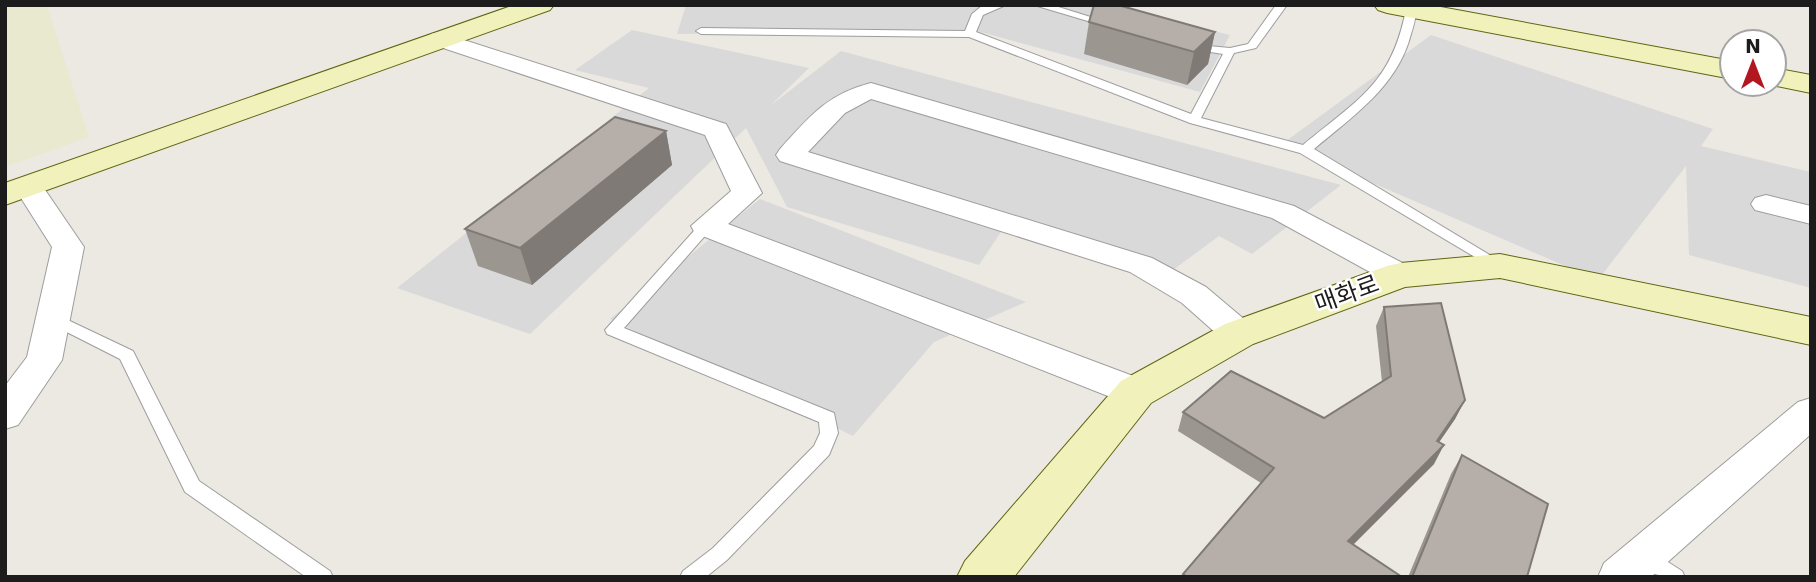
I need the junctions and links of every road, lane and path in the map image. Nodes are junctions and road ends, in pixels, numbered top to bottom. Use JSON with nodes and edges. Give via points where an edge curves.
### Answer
{"nodes":[{"id":1,"x":541,"y":5,"type":"edge"},
{"id":2,"x":1001,"y":5,"type":"edge"},
{"id":3,"x":1039,"y":5,"type":"edge"},
{"id":4,"x":1282,"y":5,"type":"edge"},
{"id":5,"x":1399,"y":7,"type":"edge"},
{"id":6,"x":1126,"y":29,"type":"edge"},
{"id":7,"x":701,"y":31,"type":"dead end"},
{"id":8,"x":970,"y":34,"type":"junction"},
{"id":9,"x":439,"y":39,"type":"junction"},
{"id":10,"x":1178,"y":43,"type":"edge"},
{"id":11,"x":1230,"y":51,"type":"junction"},
{"id":12,"x":1718,"y":66,"type":"edge"},
{"id":13,"x":1788,"y":81,"type":"edge"},
{"id":14,"x":1811,"y":85,"type":"edge"},
{"id":15,"x":1194,"y":120,"type":"junction"},
{"id":16,"x":1305,"y":150,"type":"junction"},
{"id":17,"x":17,"y":191,"type":"edge"},
{"id":18,"x":1766,"y":204,"type":"dead end"},
{"id":19,"x":1811,"y":215,"type":"edge"},
{"id":20,"x":706,"y":226,"type":"junction"},
{"id":21,"x":1500,"y":266,"type":"junction"},
{"id":22,"x":1400,"y":275,"type":"junction"},
{"id":23,"x":53,"y":318,"type":"junction"},
{"id":24,"x":1811,"y":331,"type":"edge"},
{"id":25,"x":1239,"y":334,"type":"junction"},
{"id":26,"x":1136,"y":392,"type":"junction"},
{"id":27,"x":1811,"y":412,"type":"edge"},
{"id":28,"x":5,"y":415,"type":"edge"},
{"id":29,"x":1646,"y":570,"type":"edge"},
{"id":30,"x":323,"y":577,"type":"edge"},
{"id":31,"x":690,"y":577,"type":"edge"},
{"id":32,"x":983,"y":577,"type":"edge"}],
"edges":[{"from":1,"to":9,"type":"street"},
{"from":2,"to":8,"type":"lane","via":[[974,16]]},
{"from":3,"to":6,"type":"lane"},
{"from":4,"to":11,"type":"lane","via":[[1252,46]]},
{"from":5,"to":12,"type":"street"},
{"from":5,"to":16,"type":"lane","via":[[1406,36],[1395,65]]},
{"from":7,"to":8,"type":"lane"},
{"from":8,"to":15,"type":"lane"},
{"from":9,"to":17,"type":"street"},
{"from":9,"to":20,"type":"street","via":[[716,130],[747,193]]},
{"from":10,"to":11,"type":"lane"},
{"from":11,"to":15,"type":"lane"},
{"from":13,"to":14,"type":"street"},
{"from":15,"to":16,"type":"lane"},
{"from":16,"to":21,"type":"lane"},
{"from":17,"to":23,"type":"street","via":[[68,247]]},
{"from":18,"to":19,"type":"street"},
{"from":20,"to":26,"type":"street"},
{"from":20,"to":31,"type":"lane","via":[[613,330],[828,418],[829,433],[822,450],[720,554]]},
{"from":21,"to":22,"type":"street","name":"매화로"},
{"from":21,"to":24,"type":"street","name":"매화로"},
{"from":22,"to":25,"type":"street","name":"매화로"},
{"from":22,"to":25,"type":"street","via":[[1283,212],[871,91],[845,99],[790,155],[1141,265],[1194,295]]},
{"from":23,"to":28,"type":"street","via":[[44,360]]},
{"from":23,"to":30,"type":"lane","via":[[127,355],[192,486]]},
{"from":25,"to":26,"type":"street","name":"매화로"},
{"from":26,"to":32,"type":"street","name":"매화로"},
{"from":27,"to":29,"type":"street"}]}
